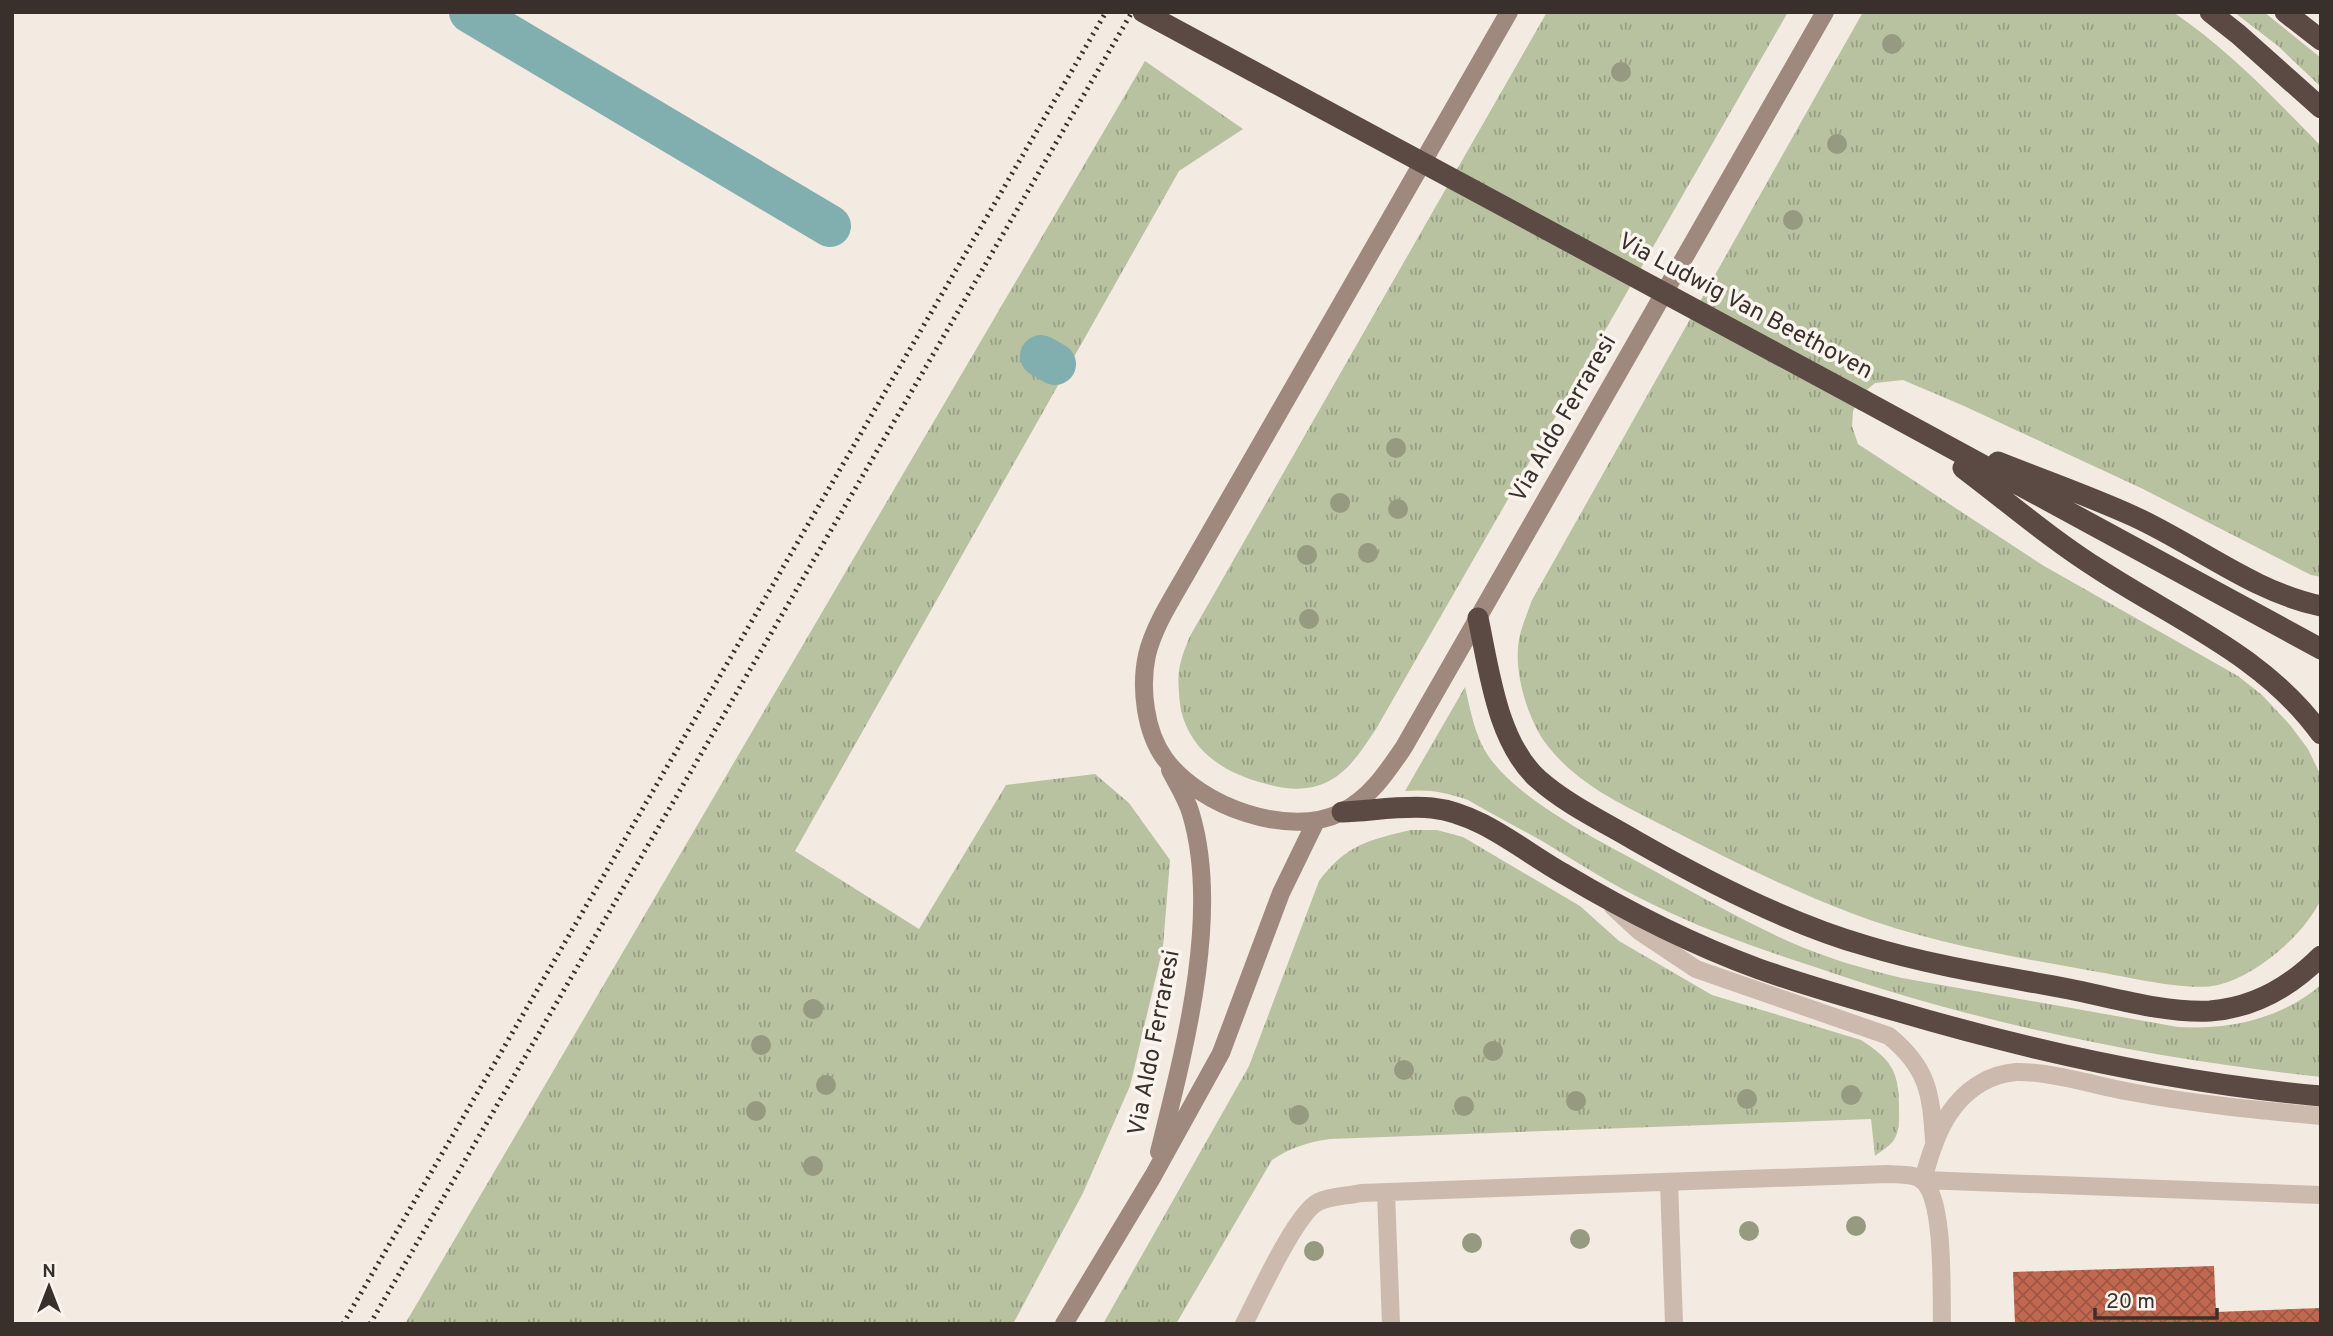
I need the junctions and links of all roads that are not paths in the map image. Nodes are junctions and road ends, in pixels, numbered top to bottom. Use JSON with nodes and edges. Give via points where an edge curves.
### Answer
{"nodes":[{"id":1,"x":1143,"y":12,"type":"edge"},
{"id":2,"x":1509,"y":12,"type":"edge"},
{"id":3,"x":1825,"y":12,"type":"edge"},
{"id":4,"x":2210,"y":12,"type":"edge"},
{"id":5,"x":2285,"y":12,"type":"edge"},
{"id":6,"x":2321,"y":40,"type":"edge"},
{"id":7,"x":2321,"y":108,"type":"edge"},
{"id":8,"x":1905,"y":425,"type":"junction"},
{"id":9,"x":2321,"y":606,"type":"edge"},
{"id":10,"x":1478,"y":618,"type":"junction"},
{"id":11,"x":2321,"y":649,"type":"edge"},
{"id":12,"x":2321,"y":734,"type":"edge"},
{"id":13,"x":1164,"y":758,"type":"junction"},
{"id":14,"x":1342,"y":812,"type":"junction"},
{"id":15,"x":1315,"y":821,"type":"junction"},
{"id":16,"x":1599,"y":894,"type":"junction"},
{"id":17,"x":2321,"y":956,"type":"edge"},
{"id":18,"x":2321,"y":1096,"type":"edge"},
{"id":19,"x":2321,"y":1116,"type":"edge"},
{"id":20,"x":1934,"y":1140,"type":"junction"},
{"id":21,"x":1153,"y":1176,"type":"junction"},
{"id":22,"x":1923,"y":1181,"type":"junction"},
{"id":23,"x":1668,"y":1182,"type":"junction"},
{"id":24,"x":1386,"y":1193,"type":"junction"},
{"id":25,"x":2321,"y":1195,"type":"edge"},
{"id":26,"x":1064,"y":1324,"type":"edge"},
{"id":27,"x":1244,"y":1324,"type":"edge"},
{"id":28,"x":1391,"y":1324,"type":"edge"},
{"id":29,"x":1674,"y":1324,"type":"edge"},
{"id":30,"x":1942,"y":1324,"type":"edge"}],
"edges":[{"from":1,"to":8,"type":"highway","name":"Via Ludwig Van Beethoven","bridge":true},
{"from":2,"to":13,"type":"main road","name":"Via Aldo Ferraresi","via":[[1160,622],[1147,655],[1146,708]]},
{"from":3,"to":10,"type":"main road","name":"Via Aldo Ferraresi"},
{"from":4,"to":7,"type":"highway"},
{"from":5,"to":6,"type":"highway"},
{"from":8,"to":9,"type":"highway","via":[[2134,516],[2266,587]]},
{"from":8,"to":11,"type":"highway","name":"Via Ludwig Van Beethoven"},
{"from":8,"to":12,"type":"highway","via":[[2098,569],[2255,666]]},
{"from":10,"to":14,"type":"main road","name":"Via Aldo Ferraresi","via":[[1382,779]]},
{"from":10,"to":17,"type":"highway","via":[[1495,697],[1509,735],[1538,779],[1670,860],[1831,934],[1939,964],[2168,1008],[2209,1011],[2235,1007],[2283,988]]},
{"from":13,"to":15,"type":"main road","name":"Via Aldo Ferraresi","via":[[1200,791],[1238,811]]},
{"from":13,"to":21,"type":"main road","name":"Via Aldo Ferraresi","via":[[1190,811],[1202,871],[1198,969]]},
{"from":14,"to":15,"type":"main road","name":"Via Aldo Ferraresi"},
{"from":14,"to":16,"type":"highway","via":[[1433,808],[1454,814],[1478,822]]},
{"from":15,"to":21,"type":"main road","name":"Via Aldo Ferraresi","via":[[1281,893],[1221,1053]]},
{"from":16,"to":18,"type":"highway","via":[[1737,960],[1943,1025],[2146,1072]]},
{"from":16,"to":20,"type":"lane","via":[[1639,931],[1696,969],[1889,1036],[1924,1080],[1931,1099]]},
{"from":19,"to":20,"type":"lane","via":[[2198,1103],[2016,1072],[1988,1080],[1963,1097]]},
{"from":20,"to":22,"type":"lane"},
{"from":21,"to":26,"type":"main road","name":"Via Aldo Ferraresi"},
{"from":22,"to":23,"type":"lane","via":[[1887,1174]]},
{"from":22,"to":25,"type":"lane"},
{"from":22,"to":30,"type":"lane","via":[[1937,1210]]},
{"from":23,"to":24,"type":"lane"},
{"from":23,"to":29,"type":"lane"},
{"from":24,"to":27,"type":"lane","via":[[1338,1197],[1318,1202],[1308,1211]]},
{"from":24,"to":28,"type":"lane"}]}
